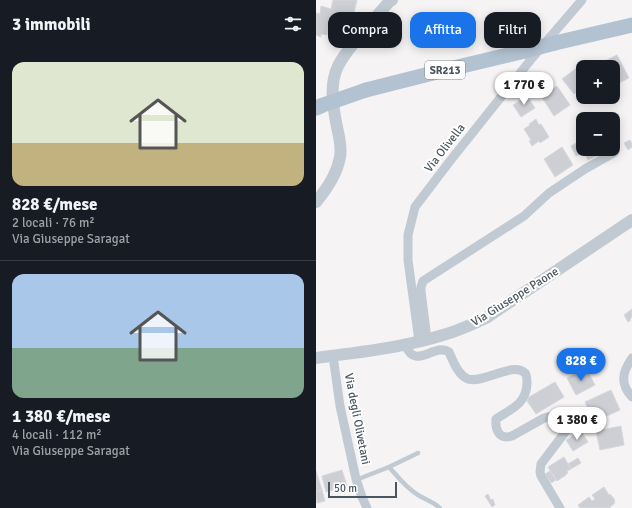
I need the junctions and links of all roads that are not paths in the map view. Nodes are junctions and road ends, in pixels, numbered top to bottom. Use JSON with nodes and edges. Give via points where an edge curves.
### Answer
{"nodes":[{"id":1,"x":582,"y":0,"type":"edge"},
{"id":2,"x":389,"y":1,"type":"edge"},
{"id":3,"x":632,"y":25,"type":"edge"},
{"id":4,"x":316,"y":108,"type":"edge"},
{"id":5,"x":608,"y":156,"type":"edge"},
{"id":6,"x":316,"y":202,"type":"edge"},
{"id":7,"x":632,"y":220,"type":"edge"},
{"id":8,"x":423,"y":340,"type":"junction"},
{"id":9,"x":405,"y":344,"type":"junction"},
{"id":10,"x":333,"y":356,"type":"junction"},
{"id":11,"x":316,"y":358,"type":"edge"},
{"id":12,"x":632,"y":358,"type":"edge"},
{"id":13,"x":632,"y":397,"type":"edge"},
{"id":14,"x":418,"y":453,"type":"dead end"},
{"id":15,"x":389,"y":467,"type":"junction"},
{"id":16,"x":356,"y":479,"type":"junction"},
{"id":17,"x":367,"y":508,"type":"edge"},
{"id":18,"x":440,"y":508,"type":"edge"},
{"id":19,"x":560,"y":508,"type":"edge"}],
"edges":[{"from":1,"to":8,"type":"street","name":"Via Olivella","via":[[533,57],[415,207],[408,235],[408,260]]},
{"from":2,"to":6,"type":"street","via":[[349,48],[338,67],[332,88],[340,156],[326,191]]},
{"from":3,"to":4,"type":"main road","number":"SR213","bridge":true,"via":[[366,90]]},
{"from":5,"to":8,"type":"street","via":[[549,193],[524,216],[423,281]]},
{"from":7,"to":8,"type":"street","name":"Via Giuseppe Paone","via":[[486,318],[465,328]]},
{"from":8,"to":9,"type":"street","name":"Via Giuseppe Paone"},
{"from":9,"to":10,"type":"street","name":"Via Giuseppe Paone"},
{"from":9,"to":19,"type":"street","via":[[409,353],[414,356],[446,350],[460,372],[466,378],[474,380],[511,370],[524,372],[527,384],[524,399],[496,419],[497,430],[502,436],[508,437],[550,416],[563,417],[568,421],[569,427],[541,464],[540,469],[541,476]]},
{"from":10,"to":11,"type":"street","name":"Via Giuseppe Paone"},
{"from":10,"to":16,"type":"street","name":"Via degli Olivetani","via":[[340,406]]},
{"from":12,"to":13,"type":"street","via":[[623,378],[625,388]]},
{"from":14,"to":15,"type":"lane"},
{"from":15,"to":16,"type":"lane"},
{"from":15,"to":18,"type":"lane","via":[[406,486]]},
{"from":16,"to":17,"type":"street","name":"Via degli Olivetani"}]}
